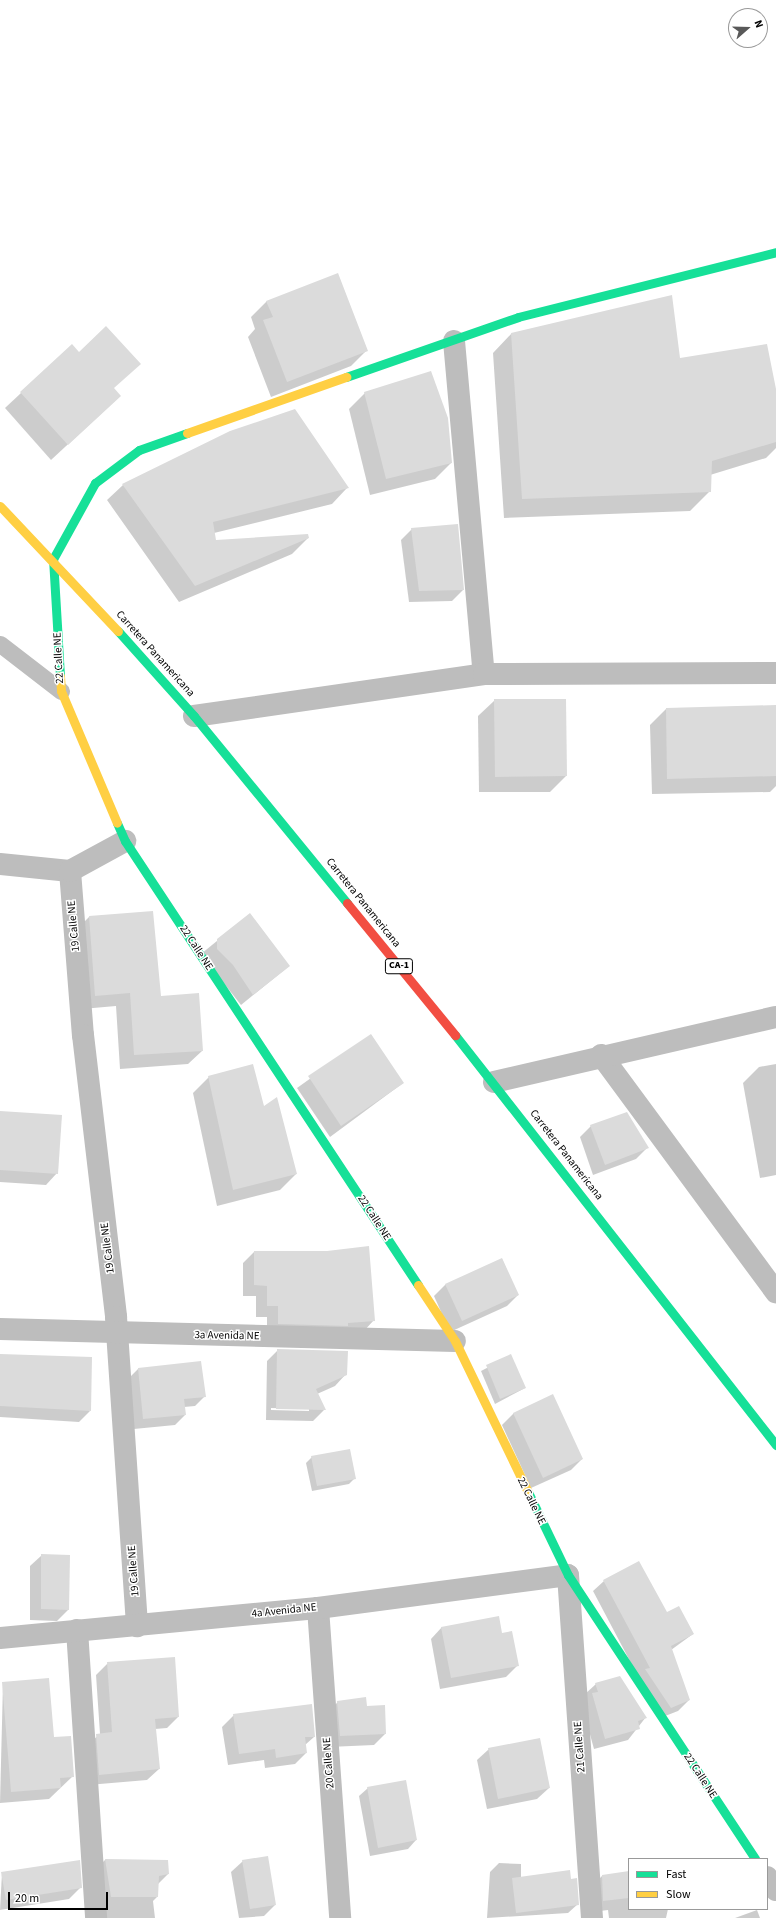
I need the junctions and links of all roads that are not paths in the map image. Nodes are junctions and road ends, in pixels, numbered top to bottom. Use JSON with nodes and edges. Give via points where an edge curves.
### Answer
{"nodes":[{"id":1,"x":776,"y":252,"type":"edge"},
{"id":2,"x":454,"y":341,"type":"junction"},
{"id":3,"x":0,"y":506,"type":"edge"},
{"id":4,"x":53,"y":559,"type":"junction"},
{"id":5,"x":0,"y":644,"type":"edge"},
{"id":6,"x":776,"y":673,"type":"edge"},
{"id":7,"x":484,"y":674,"type":"junction"},
{"id":8,"x":61,"y":691,"type":"junction"},
{"id":9,"x":194,"y":716,"type":"junction"},
{"id":10,"x":125,"y":841,"type":"junction"},
{"id":11,"x":0,"y":864,"type":"edge"},
{"id":12,"x":70,"y":871,"type":"junction"},
{"id":13,"x":776,"y":1017,"type":"edge"},
{"id":14,"x":601,"y":1055,"type":"junction"},
{"id":15,"x":494,"y":1082,"type":"junction"},
{"id":16,"x":776,"y":1292,"type":"edge"},
{"id":17,"x":0,"y":1328,"type":"edge"},
{"id":18,"x":117,"y":1333,"type":"junction"},
{"id":19,"x":455,"y":1341,"type":"junction"},
{"id":20,"x":776,"y":1445,"type":"edge"},
{"id":21,"x":568,"y":1575,"type":"junction"},
{"id":22,"x":318,"y":1608,"type":"junction"},
{"id":23,"x":137,"y":1626,"type":"junction"},
{"id":24,"x":77,"y":1630,"type":"junction"},
{"id":25,"x":0,"y":1638,"type":"edge"},
{"id":26,"x":754,"y":1858,"type":"edge"},
{"id":27,"x":768,"y":1878,"type":"edge"},
{"id":28,"x":776,"y":1890,"type":"edge"},
{"id":29,"x":96,"y":1918,"type":"edge"},
{"id":30,"x":340,"y":1918,"type":"edge"},
{"id":31,"x":592,"y":1918,"type":"edge"}],
"edges":[{"from":1,"to":2,"type":"main road","via":[[518,317]]},
{"from":2,"to":4,"type":"main road","via":[[139,450],[95,483]]},
{"from":2,"to":7,"type":"street"},
{"from":3,"to":4,"type":"main road","name":"Carretera Panamericana","number":"CA-1"},
{"from":4,"to":8,"type":"main road","name":"22 Calle NE"},
{"from":4,"to":9,"type":"main road","name":"Carretera Panamericana","number":"CA-1"},
{"from":5,"to":8,"type":"lane"},
{"from":6,"to":7,"type":"street"},
{"from":7,"to":9,"type":"street"},
{"from":8,"to":10,"type":"main road","name":"22 Calle NE"},
{"from":9,"to":15,"type":"main road","name":"Carretera Panamericana","number":"CA-1"},
{"from":10,"to":12,"type":"street"},
{"from":10,"to":19,"type":"main road","name":"22 Calle NE"},
{"from":11,"to":12,"type":"street"},
{"from":12,"to":18,"type":"street","name":"19 Calle NE","via":[[83,1035]]},
{"from":13,"to":14,"type":"street"},
{"from":14,"to":15,"type":"street"},
{"from":14,"to":16,"type":"street"},
{"from":15,"to":20,"type":"main road","name":"Carretera Panamericana","number":"CA-1"},
{"from":17,"to":18,"type":"street","name":"3a Avenida NE"},
{"from":18,"to":19,"type":"street","name":"3a Avenida NE"},
{"from":18,"to":23,"type":"street","name":"19 Calle NE"},
{"from":19,"to":21,"type":"main road","name":"22 Calle NE"},
{"from":21,"to":22,"type":"street","name":"4a Avenida NE"},
{"from":21,"to":26,"type":"main road","name":"22 Calle NE"},
{"from":21,"to":31,"type":"street","name":"21 Calle NE"},
{"from":22,"to":23,"type":"street","name":"4a Avenida NE"},
{"from":22,"to":30,"type":"street","name":"20 Calle NE"},
{"from":23,"to":24,"type":"street","name":"4a Avenida NE"},
{"from":24,"to":25,"type":"street","name":"4a Avenida NE"},
{"from":24,"to":29,"type":"street"},
{"from":27,"to":28,"type":"street"}]}
